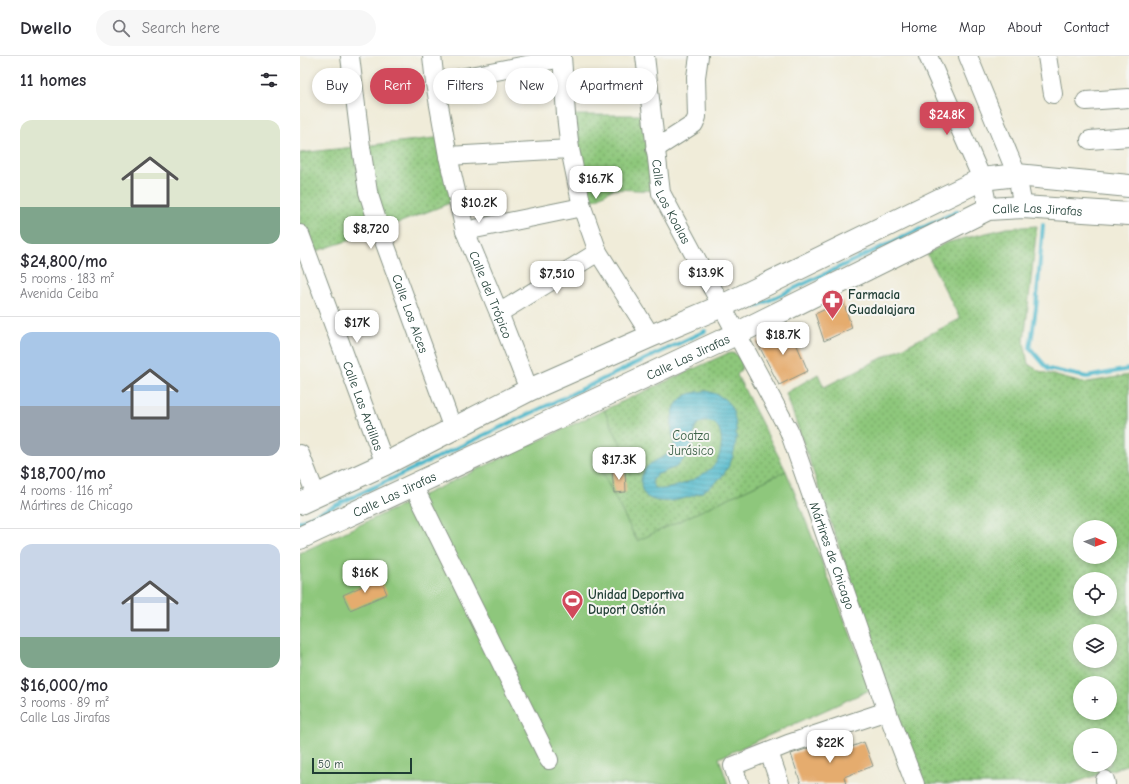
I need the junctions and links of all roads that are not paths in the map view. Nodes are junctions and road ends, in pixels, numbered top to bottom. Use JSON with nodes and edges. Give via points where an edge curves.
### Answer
{"nodes":[{"id":1,"x":350,"y":56,"type":"edge"},
{"id":2,"x":432,"y":56,"type":"edge"},
{"id":3,"x":645,"y":56,"type":"edge"},
{"id":4,"x":699,"y":56,"type":"edge"},
{"id":5,"x":928,"y":56,"type":"edge"},
{"id":6,"x":968,"y":56,"type":"edge"},
{"id":7,"x":1047,"y":56,"type":"edge"},
{"id":8,"x":562,"y":57,"type":"edge"},
{"id":9,"x":433,"y":68,"type":"edge"},
{"id":10,"x":497,"y":70,"type":"edge"},
{"id":11,"x":1053,"y":94,"type":"dead end"},
{"id":12,"x":1129,"y":98,"type":"edge"},
{"id":13,"x":1086,"y":101,"type":"dead end"},
{"id":14,"x":439,"y":104,"type":"edge"},
{"id":15,"x":1129,"y":137,"type":"edge"},
{"id":16,"x":1090,"y":140,"type":"dead end"},
{"id":17,"x":570,"y":149,"type":"junction"},
{"id":18,"x":655,"y":149,"type":"junction"},
{"id":19,"x":448,"y":156,"type":"junction"},
{"id":20,"x":1016,"y":175,"type":"junction"},
{"id":21,"x":982,"y":179,"type":"junction"},
{"id":22,"x":1129,"y":186,"type":"edge"},
{"id":23,"x":582,"y":207,"type":"junction"},
{"id":24,"x":1023,"y":207,"type":"junction"},
{"id":25,"x":988,"y":209,"type":"junction"},
{"id":26,"x":1129,"y":214,"type":"edge"},
{"id":27,"x":465,"y":231,"type":"junction"},
{"id":28,"x":300,"y":234,"type":"edge"},
{"id":29,"x":598,"y":252,"type":"junction"},
{"id":30,"x":722,"y":306,"type":"junction"},
{"id":31,"x":499,"y":314,"type":"junction"},
{"id":32,"x":736,"y":334,"type":"junction"},
{"id":33,"x":651,"y":336,"type":"junction"},
{"id":34,"x":529,"y":390,"type":"junction"},
{"id":35,"x":453,"y":428,"type":"junction"},
{"id":36,"x":300,"y":454,"type":"edge"},
{"id":37,"x":385,"y":464,"type":"junction"},
{"id":38,"x":413,"y":485,"type":"junction"},
{"id":39,"x":308,"y":499,"type":"edge"},
{"id":40,"x":300,"y":538,"type":"edge"},
{"id":41,"x":887,"y":711,"type":"junction"},
{"id":42,"x":769,"y":752,"type":"junction"},
{"id":43,"x":549,"y":760,"type":"dead end"},
{"id":44,"x":738,"y":784,"type":"edge"},
{"id":45,"x":780,"y":784,"type":"edge"},
{"id":46,"x":915,"y":784,"type":"edge"}],
"edges":[{"from":1,"to":35,"type":"street","name":"Calle Los Alces","via":[[368,192]]},
{"from":2,"to":9,"type":"street","name":"Calle del Trópico"},
{"from":3,"to":18,"type":"street","name":"Calle Los Koalas"},
{"from":4,"to":18,"type":"street","via":[[696,77],[697,117],[694,124]]},
{"from":5,"to":21,"type":"street"},
{"from":6,"to":20,"type":"street"},
{"from":7,"to":11,"type":"street"},
{"from":8,"to":10,"type":"street"},
{"from":8,"to":17,"type":"street"},
{"from":12,"to":13,"type":"street"},
{"from":14,"to":19,"type":"street","name":"Calle del Trópico"},
{"from":15,"to":16,"type":"street"},
{"from":17,"to":19,"type":"street"},
{"from":17,"to":23,"type":"street"},
{"from":18,"to":30,"type":"street","name":"Calle Los Koalas","via":[[661,193]]},
{"from":19,"to":27,"type":"street","name":"Calle del Trópico"},
{"from":20,"to":21,"type":"main road"},
{"from":20,"to":22,"type":"main road"},
{"from":20,"to":24,"type":"street"},
{"from":21,"to":25,"type":"street"},
{"from":21,"to":30,"type":"main road"},
{"from":23,"to":27,"type":"street"},
{"from":23,"to":29,"type":"street"},
{"from":24,"to":25,"type":"main road","name":"Calle Las Jirafas"},
{"from":24,"to":26,"type":"main road","name":"Calle Las Jirafas"},
{"from":25,"to":32,"type":"main road","name":"Calle Las Jirafas"},
{"from":27,"to":31,"type":"street","name":"Calle del Trópico"},
{"from":28,"to":37,"type":"street","name":"Calle Las Ardillas"},
{"from":29,"to":31,"type":"street"},
{"from":29,"to":33,"type":"street"},
{"from":30,"to":32,"type":"street","name":"Calle Los Koalas"},
{"from":30,"to":33,"type":"main road"},
{"from":31,"to":34,"type":"street","name":"Calle del Trópico"},
{"from":32,"to":38,"type":"main road","name":"Calle Las Jirafas"},
{"from":32,"to":41,"type":"street","name":"Mártires de Chicago","via":[[789,431]]},
{"from":33,"to":34,"type":"main road"},
{"from":34,"to":35,"type":"main road"},
{"from":35,"to":37,"type":"main road"},
{"from":36,"to":39,"type":"street"},
{"from":37,"to":39,"type":"main road"},
{"from":38,"to":40,"type":"main road","name":"Calle Las Jirafas"},
{"from":38,"to":43,"type":"street"},
{"from":41,"to":42,"type":"street"},
{"from":41,"to":46,"type":"street","name":"Mártires de Chicago"},
{"from":42,"to":44,"type":"street","via":[[733,766]]},
{"from":42,"to":45,"type":"street"}]}
